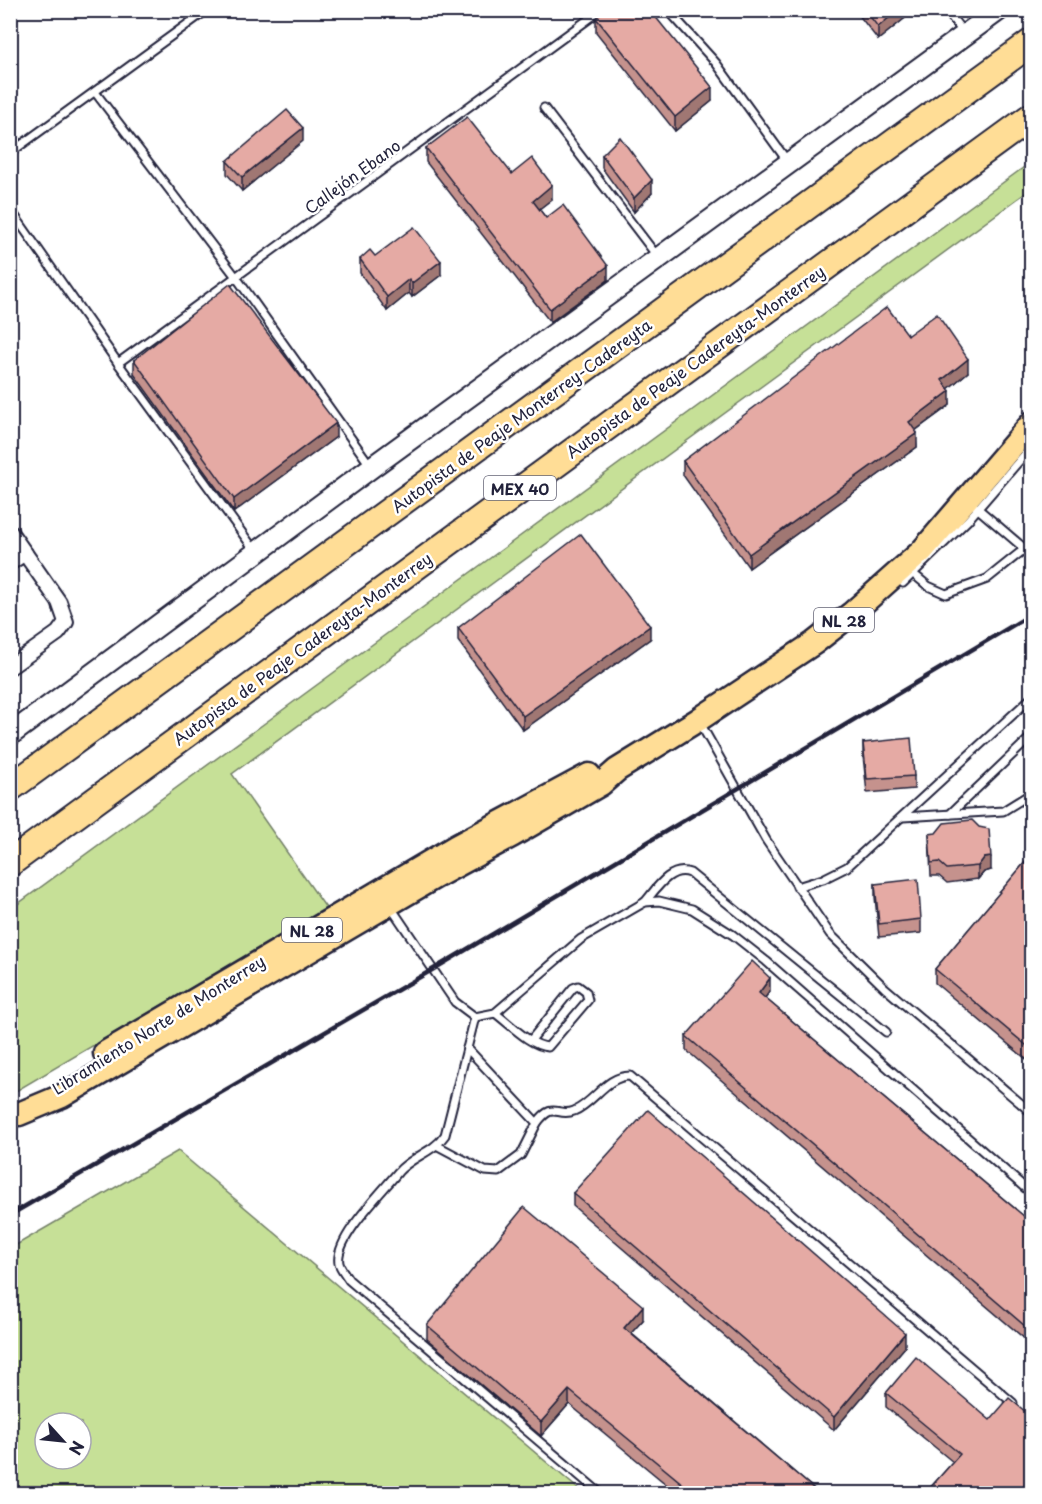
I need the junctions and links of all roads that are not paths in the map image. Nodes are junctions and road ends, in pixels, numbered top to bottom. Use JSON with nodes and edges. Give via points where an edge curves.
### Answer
{"nodes":[{"id":1,"x":207,"y":10,"type":"edge"},
{"id":2,"x":601,"y":10,"type":"edge"},
{"id":3,"x":668,"y":10,"type":"edge"},
{"id":4,"x":946,"y":10,"type":"edge"},
{"id":5,"x":999,"y":10,"type":"edge"},
{"id":6,"x":964,"y":34,"type":"junction"},
{"id":7,"x":1032,"y":42,"type":"edge"},
{"id":8,"x":95,"y":93,"type":"junction"},
{"id":9,"x":544,"y":108,"type":"dead end"},
{"id":10,"x":1032,"y":116,"type":"edge"},
{"id":11,"x":10,"y":153,"type":"edge"},
{"id":12,"x":790,"y":164,"type":"junction"},
{"id":13,"x":10,"y":208,"type":"edge"},
{"id":14,"x":659,"y":258,"type":"junction"},
{"id":15,"x":236,"y":277,"type":"junction"},
{"id":16,"x":118,"y":363,"type":"junction"},
{"id":17,"x":1032,"y":423,"type":"edge"},
{"id":18,"x":1032,"y":446,"type":"edge"},
{"id":19,"x":372,"y":467,"type":"junction"},
{"id":20,"x":973,"y":505,"type":"junction"},
{"id":21,"x":10,"y":532,"type":"edge"},
{"id":22,"x":1032,"y":543,"type":"edge"},
{"id":23,"x":1024,"y":549,"type":"junction"},
{"id":24,"x":25,"y":553,"type":"junction"},
{"id":25,"x":258,"y":554,"type":"junction"},
{"id":26,"x":10,"y":563,"type":"edge"},
{"id":27,"x":909,"y":570,"type":"junction"},
{"id":28,"x":896,"y":589,"type":"dead end"},
{"id":29,"x":861,"y":616,"type":"dead end"},
{"id":30,"x":814,"y":643,"type":"junction"},
{"id":31,"x":10,"y":667,"type":"edge"},
{"id":32,"x":1032,"y":697,"type":"edge"},
{"id":33,"x":698,"y":720,"type":"junction"},
{"id":34,"x":10,"y":735,"type":"edge"},
{"id":35,"x":1032,"y":736,"type":"edge"},
{"id":36,"x":617,"y":770,"type":"junction"},
{"id":37,"x":10,"y":788,"type":"edge"},
{"id":38,"x":1032,"y":793,"type":"edge"},
{"id":39,"x":950,"y":814,"type":"junction"},
{"id":40,"x":903,"y":817,"type":"junction"},
{"id":41,"x":493,"y":825,"type":"junction"},
{"id":42,"x":10,"y":862,"type":"edge"},
{"id":43,"x":797,"y":887,"type":"junction"},
{"id":44,"x":645,"y":902,"type":"junction"},
{"id":45,"x":389,"y":904,"type":"junction"},
{"id":46,"x":251,"y":965,"type":"junction"},
{"id":47,"x":495,"y":1013,"type":"junction"},
{"id":48,"x":475,"y":1017,"type":"junction"},
{"id":49,"x":886,"y":1032,"type":"dead end"},
{"id":50,"x":531,"y":1040,"type":"junction"},
{"id":51,"x":467,"y":1048,"type":"junction"},
{"id":52,"x":1032,"y":1113,"type":"edge"},
{"id":53,"x":15,"y":1117,"type":"edge"},
{"id":54,"x":537,"y":1123,"type":"junction"},
{"id":55,"x":438,"y":1146,"type":"junction"},
{"id":56,"x":1032,"y":1194,"type":"edge"},
{"id":57,"x":1019,"y":1408,"type":"edge"},
{"id":58,"x":601,"y":1494,"type":"edge"}],
"edges":[{"from":1,"to":8,"type":"lane"},
{"from":2,"to":15,"type":"lane","name":"Callejón Ebano"},
{"from":3,"to":12,"type":"lane","via":[[716,63]]},
{"from":4,"to":6,"type":"lane"},
{"from":5,"to":6,"type":"street"},
{"from":6,"to":12,"type":"street"},
{"from":7,"to":37,"type":"highway","name":"Autopista de Peaje Monterrey-Cadereyta"},
{"from":8,"to":11,"type":"lane"},
{"from":8,"to":15,"type":"lane"},
{"from":9,"to":14,"type":"lane"},
{"from":10,"to":42,"type":"highway","name":"Autopista de Peaje Cadereyta-Monterrey","number":"MEX 40"},
{"from":12,"to":14,"type":"street"},
{"from":13,"to":16,"type":"lane"},
{"from":14,"to":19,"type":"street"},
{"from":15,"to":16,"type":"lane","name":"Callejón Ebano"},
{"from":15,"to":19,"type":"lane"},
{"from":16,"to":25,"type":"lane"},
{"from":17,"to":20,"type":"main road","name":"Libramiento Norte de Monterrey","number":"NL 28"},
{"from":18,"to":20,"type":"lane"},
{"from":19,"to":25,"type":"street"},
{"from":20,"to":23,"type":"lane"},
{"from":20,"to":27,"type":"main road","name":"Libramiento Norte de Monterrey","number":"NL 28"},
{"from":21,"to":24,"type":"street"},
{"from":22,"to":23,"type":"lane"},
{"from":23,"to":27,"type":"lane","via":[[987,579],[946,594],[928,586]]},
{"from":24,"to":26,"type":"street"},
{"from":24,"to":31,"type":"street","via":[[59,602],[66,622],[58,633]]},
{"from":25,"to":34,"type":"street"},
{"from":27,"to":28,"type":"lane"},
{"from":27,"to":30,"type":"main road","name":"Libramiento Norte de Monterrey","number":"NL 28"},
{"from":29,"to":30,"type":"lane"},
{"from":30,"to":33,"type":"main road","name":"Libramiento Norte de Monterrey","number":"NL 28"},
{"from":32,"to":40,"type":"lane"},
{"from":33,"to":36,"type":"main road","name":"Libramiento Norte de Monterrey","number":"NL 28"},
{"from":33,"to":43,"type":"lane"},
{"from":35,"to":39,"type":"lane"},
{"from":36,"to":41,"type":"main road","name":"Libramiento Norte de Monterrey","number":"NL 28","via":[[591,774]]},
{"from":36,"to":45,"type":"main road","name":"Libramiento Norte de Monterrey","number":"NL 28","via":[[601,784]]},
{"from":38,"to":39,"type":"lane","via":[[1004,811]]},
{"from":39,"to":40,"type":"lane"},
{"from":40,"to":43,"type":"lane","via":[[847,867]]},
{"from":41,"to":45,"type":"main road"},
{"from":41,"to":46,"type":"main road","name":"Libramiento Norte de Monterrey","number":"NL 28"},
{"from":43,"to":52,"type":"lane","via":[[830,934],[855,961]]},
{"from":44,"to":47,"type":"lane","via":[[582,939]]},
{"from":44,"to":49,"type":"lane","via":[[672,873],[690,873]]},
{"from":44,"to":56,"type":"lane","via":[[659,901],[692,909],[733,935]]},
{"from":45,"to":46,"type":"main road","via":[[360,912],[288,951]]},
{"from":45,"to":48,"type":"lane","via":[[455,1002]]},
{"from":45,"to":53,"type":"main road","name":"Libramiento Norte de Monterrey","number":"NL 28","via":[[62,1096]]},
{"from":46,"to":53,"type":"main road","name":"Libramiento Norte de Monterrey","number":"NL 28","via":[[84,1066]]},
{"from":47,"to":48,"type":"lane"},
{"from":47,"to":50,"type":"lane"},
{"from":48,"to":51,"type":"lane"},
{"from":50,"to":50,"type":"lane","via":[[540,1047],[548,1047],[588,1000],[586,992],[578,986],[573,988]]},
{"from":51,"to":54,"type":"lane"},
{"from":51,"to":55,"type":"lane","via":[[448,1130]]},
{"from":54,"to":55,"type":"lane","via":[[521,1155],[498,1172],[485,1171]]},
{"from":54,"to":57,"type":"lane","via":[[552,1109],[577,1109],[611,1082],[630,1076]]},
{"from":55,"to":58,"type":"lane","via":[[403,1166],[347,1235],[339,1263],[349,1280]]}]}
